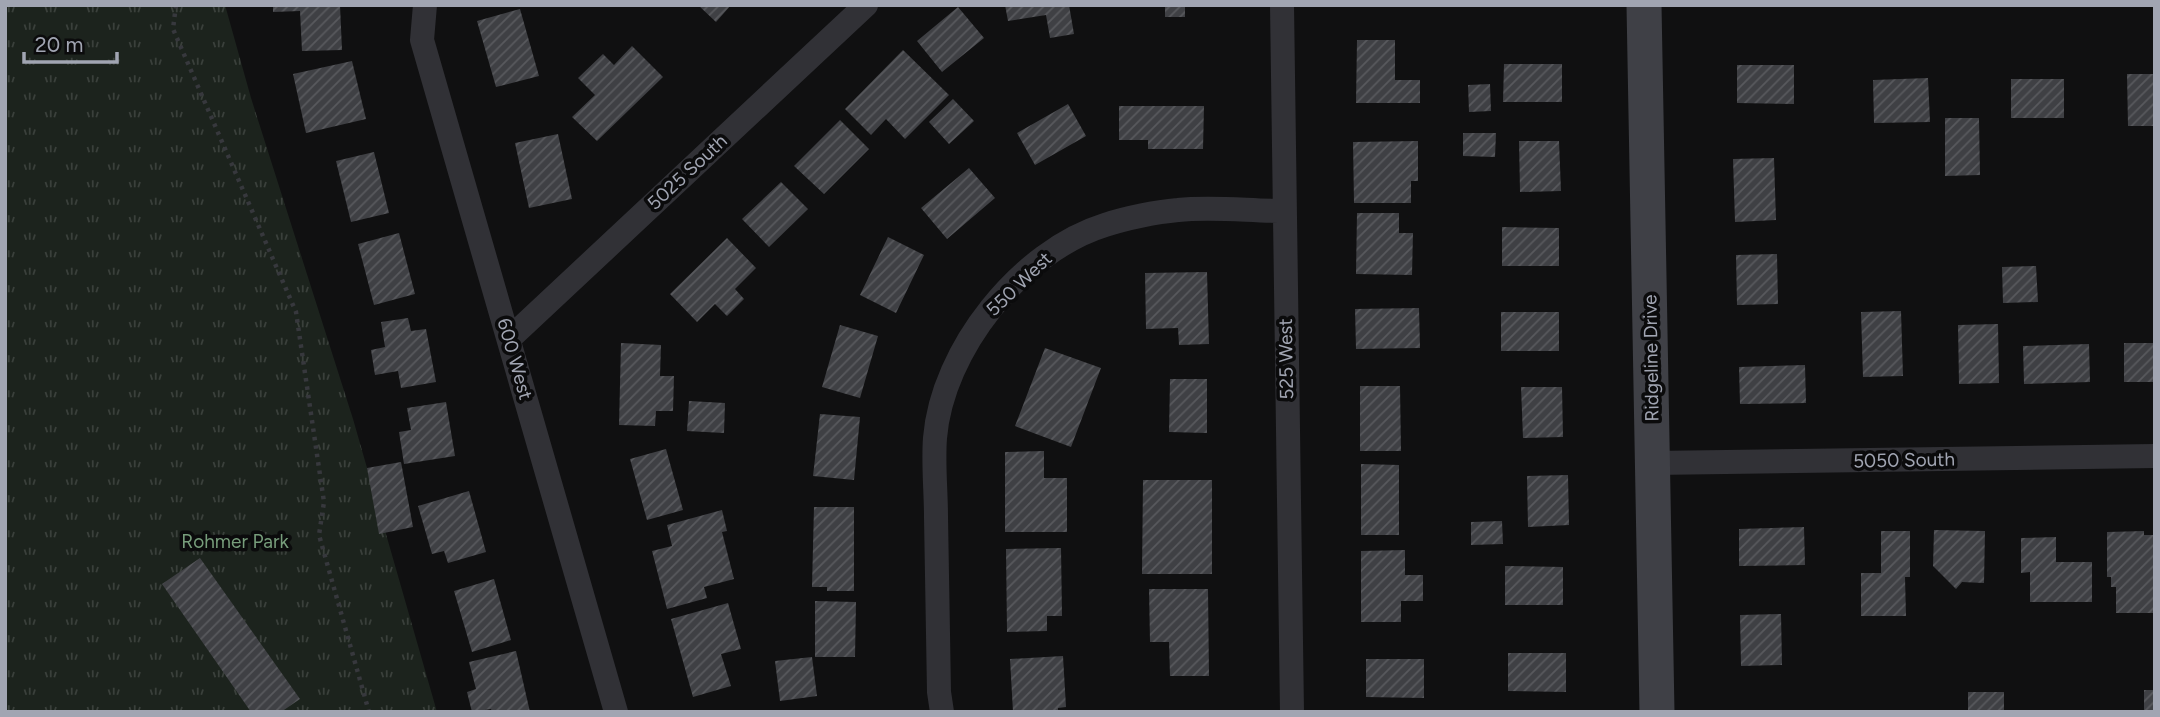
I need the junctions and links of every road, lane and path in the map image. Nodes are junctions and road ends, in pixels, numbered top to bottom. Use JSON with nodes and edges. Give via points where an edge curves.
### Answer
{"nodes":[{"id":1,"x":176,"y":5,"type":"edge"},
{"id":2,"x":425,"y":5,"type":"edge"},
{"id":3,"x":866,"y":5,"type":"edge"},
{"id":4,"x":1282,"y":5,"type":"edge"},
{"id":5,"x":1644,"y":5,"type":"edge"},
{"id":6,"x":1284,"y":211,"type":"junction"},
{"id":7,"x":509,"y":338,"type":"junction"},
{"id":8,"x":2155,"y":456,"type":"edge"},
{"id":9,"x":1653,"y":463,"type":"junction"},
{"id":10,"x":369,"y":712,"type":"edge"},
{"id":11,"x":617,"y":712,"type":"edge"},
{"id":12,"x":942,"y":712,"type":"edge"},
{"id":13,"x":1292,"y":712,"type":"edge"},
{"id":14,"x":1657,"y":712,"type":"edge"}],
"edges":[{"from":1,"to":10,"type":"path","via":[[173,29],[296,312],[324,502],[319,535]]},
{"from":2,"to":7,"type":"street","name":"600 West","via":[[422,40]]},
{"from":3,"to":7,"type":"street","name":"5025 South"},
{"from":4,"to":6,"type":"street","name":"525 West"},
{"from":5,"to":9,"type":"street","name":"Ridgeline Drive"},
{"from":6,"to":12,"type":"street","name":"550 West","via":[[1178,210],[1104,225],[1061,246],[1032,267],[980,322],[944,394],[935,437]]},
{"from":6,"to":13,"type":"street","name":"525 West"},
{"from":7,"to":11,"type":"street","name":"600 West"},
{"from":8,"to":9,"type":"street","name":"5050 South"},
{"from":9,"to":14,"type":"street","name":"Ridgeline Drive"}]}
